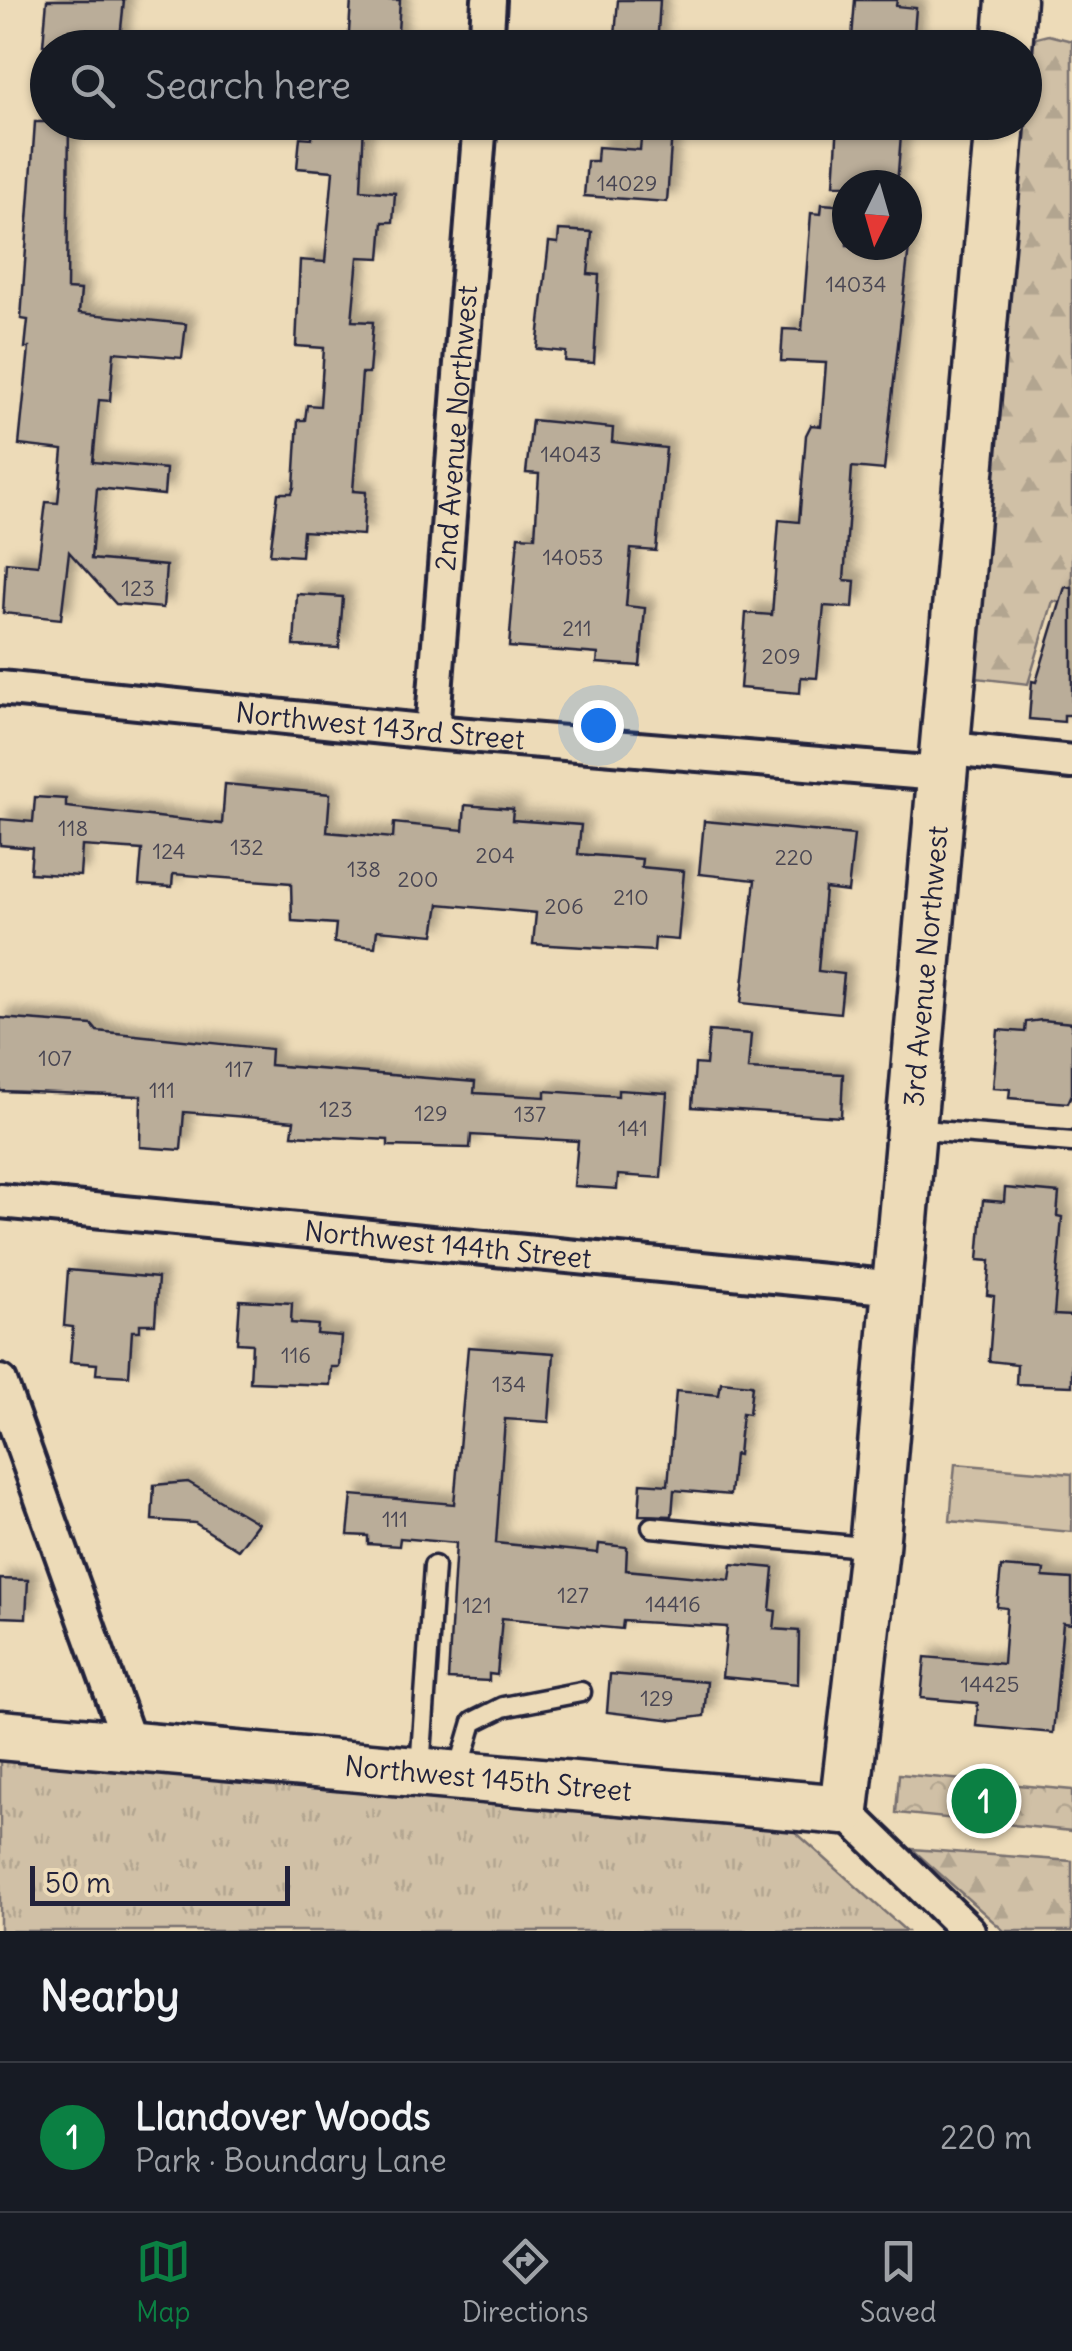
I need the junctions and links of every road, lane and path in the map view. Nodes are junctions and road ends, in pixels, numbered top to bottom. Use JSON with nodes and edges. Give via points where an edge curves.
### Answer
{"nodes":[{"id":1,"x":489,"y":0,"type":"edge"},
{"id":2,"x":1012,"y":0,"type":"edge"},
{"id":3,"x":487,"y":30,"type":"edge"},
{"id":4,"x":1009,"y":30,"type":"edge"},
{"id":5,"x":479,"y":140,"type":"edge"},
{"id":6,"x":998,"y":140,"type":"edge"},
{"id":7,"x":0,"y":688,"type":"edge"},
{"id":8,"x":432,"y":732,"type":"junction"},
{"id":9,"x":941,"y":761,"type":"junction"},
{"id":10,"x":1072,"y":762,"type":"edge"},
{"id":11,"x":910,"y":1129,"type":"junction"},
{"id":12,"x":1072,"y":1142,"type":"edge"},
{"id":13,"x":0,"y":1201,"type":"edge"},
{"id":14,"x":897,"y":1288,"type":"junction"},
{"id":15,"x":0,"y":1382,"type":"edge"},
{"id":16,"x":652,"y":1528,"type":"dead end"},
{"id":17,"x":874,"y":1548,"type":"junction"},
{"id":18,"x":434,"y":1566,"type":"dead end"},
{"id":19,"x":581,"y":1692,"type":"dead end"},
{"id":20,"x":0,"y":1735,"type":"edge"},
{"id":21,"x":130,"y":1747,"type":"junction"},
{"id":22,"x":439,"y":1771,"type":"junction"},
{"id":23,"x":844,"y":1810,"type":"junction"},
{"id":24,"x":968,"y":1931,"type":"edge"}],
"edges":[{"from":1,"to":3,"type":"street"},
{"from":2,"to":4,"type":"street"},
{"from":5,"to":8,"type":"street","name":"2nd Avenue Northwest"},
{"from":6,"to":9,"type":"street","name":"3rd Avenue Northwest"},
{"from":7,"to":8,"type":"street","name":"Northwest 143rd Street"},
{"from":8,"to":9,"type":"street","name":"Northwest 143rd Street"},
{"from":9,"to":10,"type":"street","name":"Northwest 143rd Street"},
{"from":9,"to":11,"type":"street","name":"3rd Avenue Northwest"},
{"from":11,"to":12,"type":"lane"},
{"from":11,"to":14,"type":"street","name":"3rd Avenue Northwest"},
{"from":13,"to":14,"type":"street","name":"Northwest 144th Street"},
{"from":14,"to":17,"type":"street","name":"3rd Avenue Northwest"},
{"from":15,"to":21,"type":"street"},
{"from":16,"to":17,"type":"lane"},
{"from":17,"to":23,"type":"street","name":"3rd Avenue Northwest"},
{"from":18,"to":22,"type":"lane"},
{"from":19,"to":22,"type":"lane","via":[[504,1706],[473,1722]]},
{"from":20,"to":21,"type":"street","name":"Northwest 145th Street"},
{"from":21,"to":22,"type":"street","name":"Northwest 145th Street"},
{"from":22,"to":23,"type":"street","name":"Northwest 145th Street"},
{"from":23,"to":24,"type":"street"}]}
